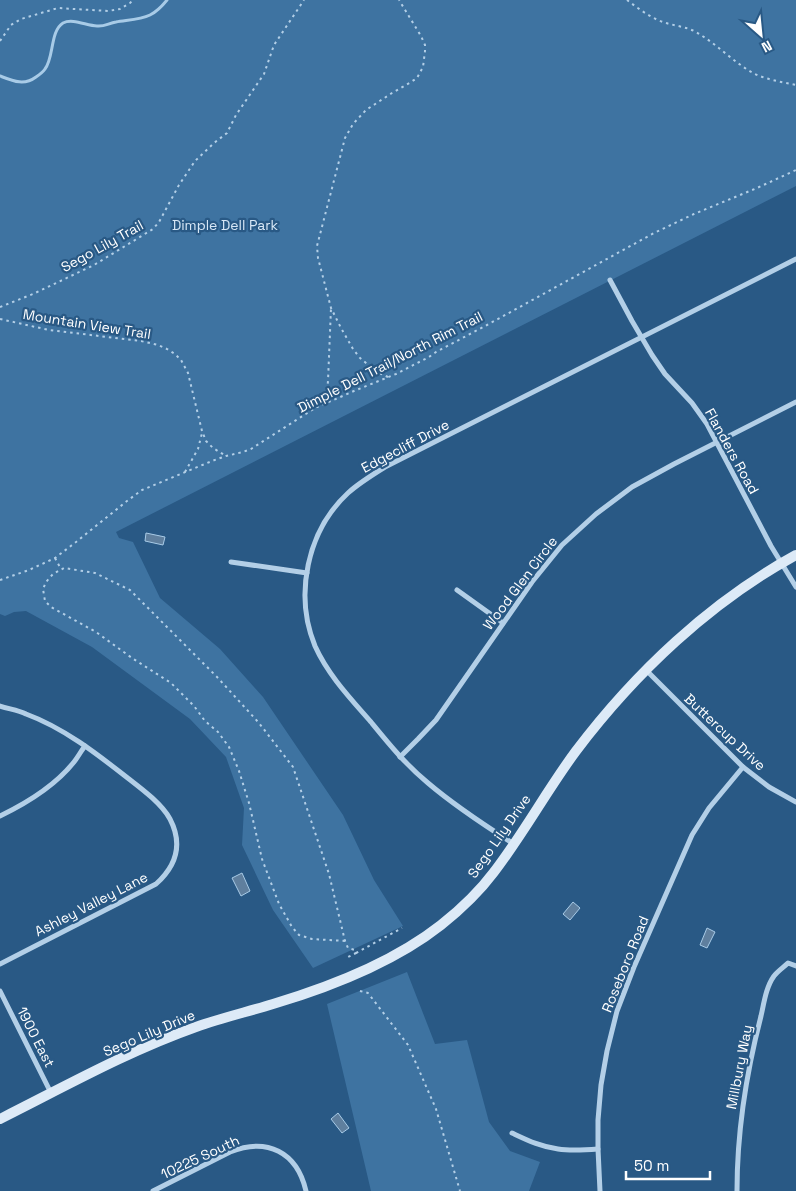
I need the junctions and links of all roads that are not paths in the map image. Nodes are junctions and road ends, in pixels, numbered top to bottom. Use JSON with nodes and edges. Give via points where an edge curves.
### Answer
{"nodes":[{"id":1,"x":796,"y":259,"type":"edge"},
{"id":2,"x":610,"y":280,"type":"dead end"},
{"id":3,"x":641,"y":338,"type":"junction"},
{"id":4,"x":796,"y":402,"type":"edge"},
{"id":5,"x":717,"y":442,"type":"junction"},
{"id":6,"x":796,"y":555,"type":"edge"},
{"id":7,"x":231,"y":562,"type":"dead end"},
{"id":8,"x":781,"y":563,"type":"junction"},
{"id":9,"x":306,"y":573,"type":"junction"},
{"id":10,"x":796,"y":587,"type":"edge"},
{"id":11,"x":457,"y":590,"type":"dead end"},
{"id":12,"x":503,"y":624,"type":"junction"},
{"id":13,"x":646,"y":670,"type":"junction"},
{"id":14,"x":0,"y":706,"type":"edge"},
{"id":15,"x":84,"y":746,"type":"junction"},
{"id":16,"x":400,"y":756,"type":"junction"},
{"id":17,"x":743,"y":767,"type":"junction"},
{"id":18,"x":796,"y":802,"type":"edge"},
{"id":19,"x":0,"y":816,"type":"edge"},
{"id":20,"x":514,"y":844,"type":"junction"},
{"id":21,"x":0,"y":964,"type":"edge"},
{"id":22,"x":796,"y":966,"type":"edge"},
{"id":23,"x":0,"y":991,"type":"edge"},
{"id":24,"x":52,"y":1093,"type":"junction"},
{"id":25,"x":0,"y":1119,"type":"edge"},
{"id":26,"x":512,"y":1133,"type":"dead end"},
{"id":27,"x":598,"y":1149,"type":"junction"},
{"id":28,"x":153,"y":1191,"type":"edge"},
{"id":29,"x":306,"y":1191,"type":"edge"},
{"id":30,"x":600,"y":1191,"type":"edge"},
{"id":31,"x":738,"y":1191,"type":"edge"}],
"edges":[{"from":1,"to":3,"type":"street","name":"Edgecliff Drive"},
{"from":2,"to":3,"type":"street","name":"Flanders Road"},
{"from":3,"to":5,"type":"street","name":"Flanders Road","via":[[665,374],[692,403]]},
{"from":3,"to":9,"type":"street","name":"Edgecliff Drive","via":[[365,479],[342,499],[320,530]]},
{"from":4,"to":5,"type":"street","name":"Wood Glen Circle"},
{"from":5,"to":8,"type":"street","name":"Flanders Road"},
{"from":5,"to":12,"type":"street","name":"Wood Glen Circle","via":[[632,487],[596,514],[562,545]]},
{"from":6,"to":8,"type":"street","name":"Sego Lily Drive"},
{"from":7,"to":9,"type":"street"},
{"from":8,"to":10,"type":"street","name":"Flanders Road"},
{"from":8,"to":13,"type":"street","name":"Sego Lily Drive","via":[[710,613]]},
{"from":9,"to":16,"type":"street","name":"Edgecliff Drive","via":[[305,599],[315,646],[337,683]]},
{"from":11,"to":12,"type":"street"},
{"from":12,"to":16,"type":"street","name":"Wood Glen Circle","via":[[436,720]]},
{"from":13,"to":17,"type":"street","name":"Buttercup Drive"},
{"from":13,"to":20,"type":"street","name":"Sego Lily Drive","via":[[576,751]]},
{"from":14,"to":15,"type":"street","via":[[47,723]]},
{"from":15,"to":19,"type":"street","via":[[59,778]]},
{"from":15,"to":21,"type":"street","name":"Ashley Valley Lane","via":[[163,808],[177,839],[173,863],[156,884]]},
{"from":16,"to":20,"type":"street","name":"Edgecliff Drive","via":[[453,804]]},
{"from":17,"to":18,"type":"street","name":"Buttercup Drive"},
{"from":17,"to":27,"type":"street","name":"Roseboro Road","via":[[709,808],[692,835],[620,1002],[601,1085]]},
{"from":20,"to":24,"type":"street","name":"Sego Lily Drive","via":[[467,902],[412,945],[384,961],[315,990],[159,1041]]},
{"from":22,"to":31,"type":"street","name":"Millbury Way","via":[[788,963],[774,977],[767,991],[752,1050],[742,1110]]},
{"from":23,"to":24,"type":"street","name":"1900 East"},
{"from":24,"to":25,"type":"street","name":"Sego Lily Drive"},
{"from":26,"to":27,"type":"street","via":[[533,1143],[558,1149]]},
{"from":27,"to":30,"type":"street","name":"Roseboro Road"},
{"from":28,"to":29,"type":"street","name":"10225 South","via":[[230,1152],[254,1146],[276,1150],[293,1162],[303,1178]]}]}
